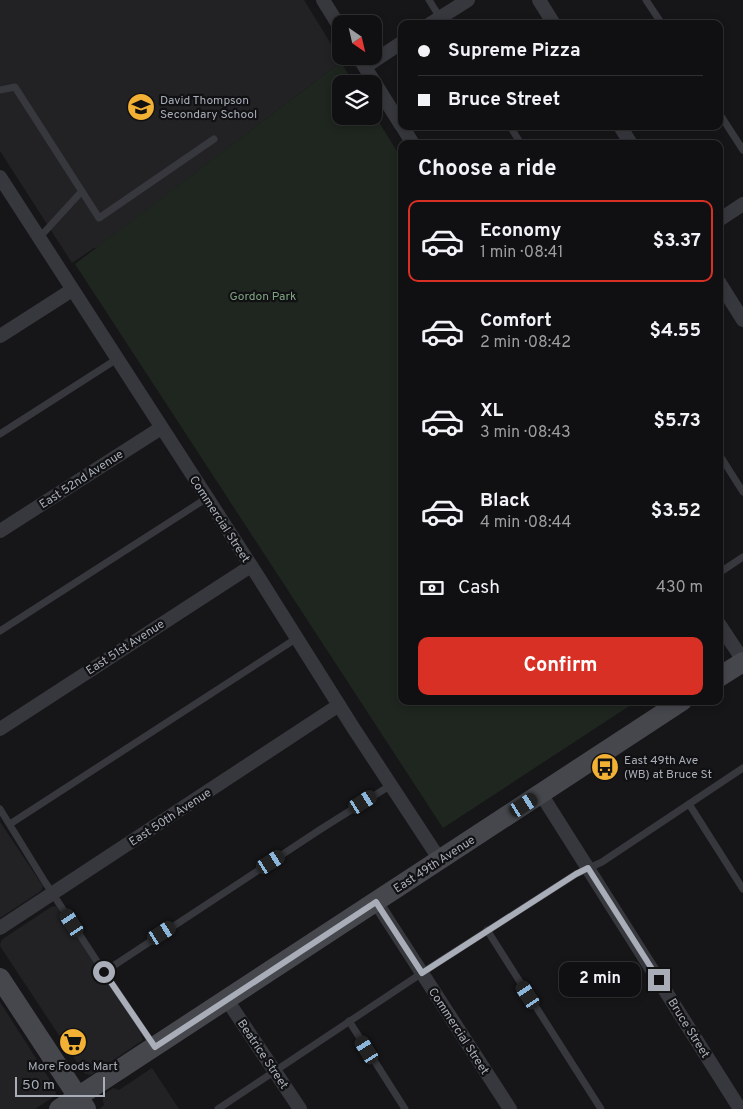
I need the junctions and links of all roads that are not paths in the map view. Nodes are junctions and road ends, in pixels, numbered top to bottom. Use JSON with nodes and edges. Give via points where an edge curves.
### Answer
{"nodes":[{"id":1,"x":322,"y":0,"type":"edge"},
{"id":2,"x":430,"y":0,"type":"edge"},
{"id":3,"x":468,"y":0,"type":"edge"},
{"id":4,"x":539,"y":0,"type":"edge"},
{"id":5,"x":646,"y":0,"type":"edge"},
{"id":6,"x":332,"y":15,"type":"edge"},
{"id":7,"x":437,"y":20,"type":"edge"},
{"id":8,"x":441,"y":20,"type":"edge"},
{"id":9,"x":552,"y":20,"type":"edge"},
{"id":10,"x":659,"y":20,"type":"edge"},
{"id":11,"x":398,"y":44,"type":"edge"},
{"id":12,"x":382,"y":52,"type":"edge"},
{"id":13,"x":364,"y":65,"type":"edge"},
{"id":14,"x":0,"y":90,"type":"edge"},
{"id":15,"x":723,"y":119,"type":"edge"},
{"id":16,"x":398,"y":120,"type":"edge"},
{"id":17,"x":214,"y":138,"type":"dead end"},
{"id":18,"x":743,"y":150,"type":"edge"},
{"id":19,"x":0,"y":177,"type":"edge"},
{"id":20,"x":82,"y":191,"type":"junction"},
{"id":21,"x":743,"y":204,"type":"edge"},
{"id":22,"x":723,"y":217,"type":"edge"},
{"id":23,"x":39,"y":238,"type":"junction"},
{"id":24,"x":723,"y":288,"type":"edge"},
{"id":25,"x":72,"y":290,"type":"junction"},
{"id":26,"x":743,"y":320,"type":"edge"},
{"id":27,"x":0,"y":336,"type":"edge"},
{"id":28,"x":117,"y":359,"type":"junction"},
{"id":29,"x":162,"y":428,"type":"junction"},
{"id":30,"x":0,"y":434,"type":"edge"},
{"id":31,"x":723,"y":460,"type":"edge"},
{"id":32,"x":743,"y":492,"type":"edge"},
{"id":33,"x":207,"y":498,"type":"junction"},
{"id":34,"x":0,"y":531,"type":"edge"},
{"id":35,"x":743,"y":557,"type":"edge"},
{"id":36,"x":251,"y":566,"type":"junction"},
{"id":37,"x":723,"y":571,"type":"edge"},
{"id":38,"x":723,"y":630,"type":"edge"},
{"id":39,"x":0,"y":631,"type":"edge"},
{"id":40,"x":297,"y":638,"type":"junction"},
{"id":41,"x":743,"y":661,"type":"edge"},
{"id":42,"x":723,"y":674,"type":"edge"},
{"id":43,"x":339,"y":705,"type":"junction"},
{"id":44,"x":676,"y":705,"type":"edge"},
{"id":45,"x":0,"y":729,"type":"edge"},
{"id":46,"x":743,"y":768,"type":"edge"},
{"id":47,"x":391,"y":785,"type":"junction"},
{"id":48,"x":540,"y":794,"type":"junction"},
{"id":49,"x":689,"y":804,"type":"junction"},
{"id":50,"x":0,"y":809,"type":"edge"},
{"id":51,"x":10,"y":824,"type":"junction"},
{"id":52,"x":440,"y":860,"type":"junction"},
{"id":53,"x":588,"y":868,"type":"junction"},
{"id":54,"x":743,"y":889,"type":"edge"},
{"id":55,"x":52,"y":893,"type":"junction"},
{"id":56,"x":376,"y":902,"type":"junction"},
{"id":57,"x":0,"y":928,"type":"edge"},
{"id":58,"x":487,"y":930,"type":"junction"},
{"id":59,"x":104,"y":972,"type":"junction"},
{"id":60,"x":422,"y":973,"type":"junction"},
{"id":61,"x":0,"y":978,"type":"edge"},
{"id":62,"x":227,"y":1000,"type":"junction"},
{"id":63,"x":349,"y":1021,"type":"junction"},
{"id":64,"x":155,"y":1047,"type":"junction"},
{"id":65,"x":275,"y":1071,"type":"junction"},
{"id":66,"x":82,"y":1103,"type":"edge"},
{"id":67,"x":59,"y":1109,"type":"edge"},
{"id":68,"x":218,"y":1109,"type":"edge"},
{"id":69,"x":300,"y":1109,"type":"edge"},
{"id":70,"x":405,"y":1109,"type":"edge"},
{"id":71,"x":510,"y":1109,"type":"edge"},
{"id":72,"x":601,"y":1109,"type":"edge"},
{"id":73,"x":740,"y":1109,"type":"edge"}],
"edges":[{"from":1,"to":6,"type":"street"},
{"from":2,"to":7,"type":"lane"},
{"from":3,"to":8,"type":"street"},
{"from":4,"to":9,"type":"street"},
{"from":5,"to":10,"type":"lane"},
{"from":11,"to":12,"type":"street"},
{"from":13,"to":16,"type":"street"},
{"from":14,"to":20,"type":"lane","via":[[15,87]]},
{"from":15,"to":18,"type":"lane"},
{"from":17,"to":20,"type":"lane","via":[[100,218]]},
{"from":19,"to":23,"type":"street","name":"Commercial Street"},
{"from":20,"to":23,"type":"lane"},
{"from":21,"to":22,"type":"street"},
{"from":23,"to":25,"type":"street","name":"Commercial Street"},
{"from":24,"to":26,"type":"street"},
{"from":25,"to":27,"type":"street"},
{"from":25,"to":28,"type":"street","name":"Commercial Street"},
{"from":28,"to":29,"type":"street","name":"Commercial Street"},
{"from":28,"to":30,"type":"lane"},
{"from":29,"to":33,"type":"street","name":"Commercial Street"},
{"from":29,"to":34,"type":"street","name":"East 52nd Avenue"},
{"from":31,"to":32,"type":"lane"},
{"from":33,"to":36,"type":"street","name":"Commercial Street"},
{"from":33,"to":39,"type":"lane"},
{"from":35,"to":37,"type":"lane"},
{"from":36,"to":40,"type":"street","name":"Commercial Street"},
{"from":36,"to":45,"type":"street","name":"East 51st Avenue"},
{"from":38,"to":41,"type":"street"},
{"from":40,"to":43,"type":"street","name":"Commercial Street"},
{"from":40,"to":51,"type":"lane"},
{"from":41,"to":42,"type":"street"},
{"from":43,"to":47,"type":"street","name":"Commercial Street"},
{"from":43,"to":55,"type":"street","name":"East 50th Avenue"},
{"from":44,"to":48,"type":"street","name":"East 49th Avenue"},
{"from":46,"to":49,"type":"lane"},
{"from":47,"to":52,"type":"street","name":"Commercial Street"},
{"from":47,"to":59,"type":"lane"},
{"from":48,"to":52,"type":"street","name":"East 49th Avenue"},
{"from":48,"to":53,"type":"street","name":"Bruce Street"},
{"from":49,"to":53,"type":"lane"},
{"from":49,"to":54,"type":"lane"},
{"from":50,"to":51,"type":"lane"},
{"from":51,"to":55,"type":"lane"},
{"from":52,"to":56,"type":"street","name":"East 49th Avenue"},
{"from":53,"to":58,"type":"lane"},
{"from":53,"to":73,"type":"street","name":"Bruce Street"},
{"from":55,"to":57,"type":"street","name":"East 50th Avenue"},
{"from":55,"to":59,"type":"lane"},
{"from":56,"to":60,"type":"street","name":"Commercial Street"},
{"from":56,"to":62,"type":"street","name":"East 49th Avenue"},
{"from":58,"to":60,"type":"lane"},
{"from":58,"to":72,"type":"lane"},
{"from":59,"to":64,"type":"lane"},
{"from":60,"to":63,"type":"lane"},
{"from":60,"to":71,"type":"street","name":"Commercial Street"},
{"from":61,"to":66,"type":"street"},
{"from":62,"to":64,"type":"street","name":"East 49th Avenue"},
{"from":62,"to":65,"type":"street","name":"Beatrice Street"},
{"from":63,"to":65,"type":"lane"},
{"from":63,"to":70,"type":"lane"},
{"from":64,"to":66,"type":"street","name":"East 49th Avenue"},
{"from":65,"to":68,"type":"lane"},
{"from":65,"to":69,"type":"street","name":"Beatrice Street"},
{"from":66,"to":67,"type":"street","name":"East 49th Avenue"}]}
